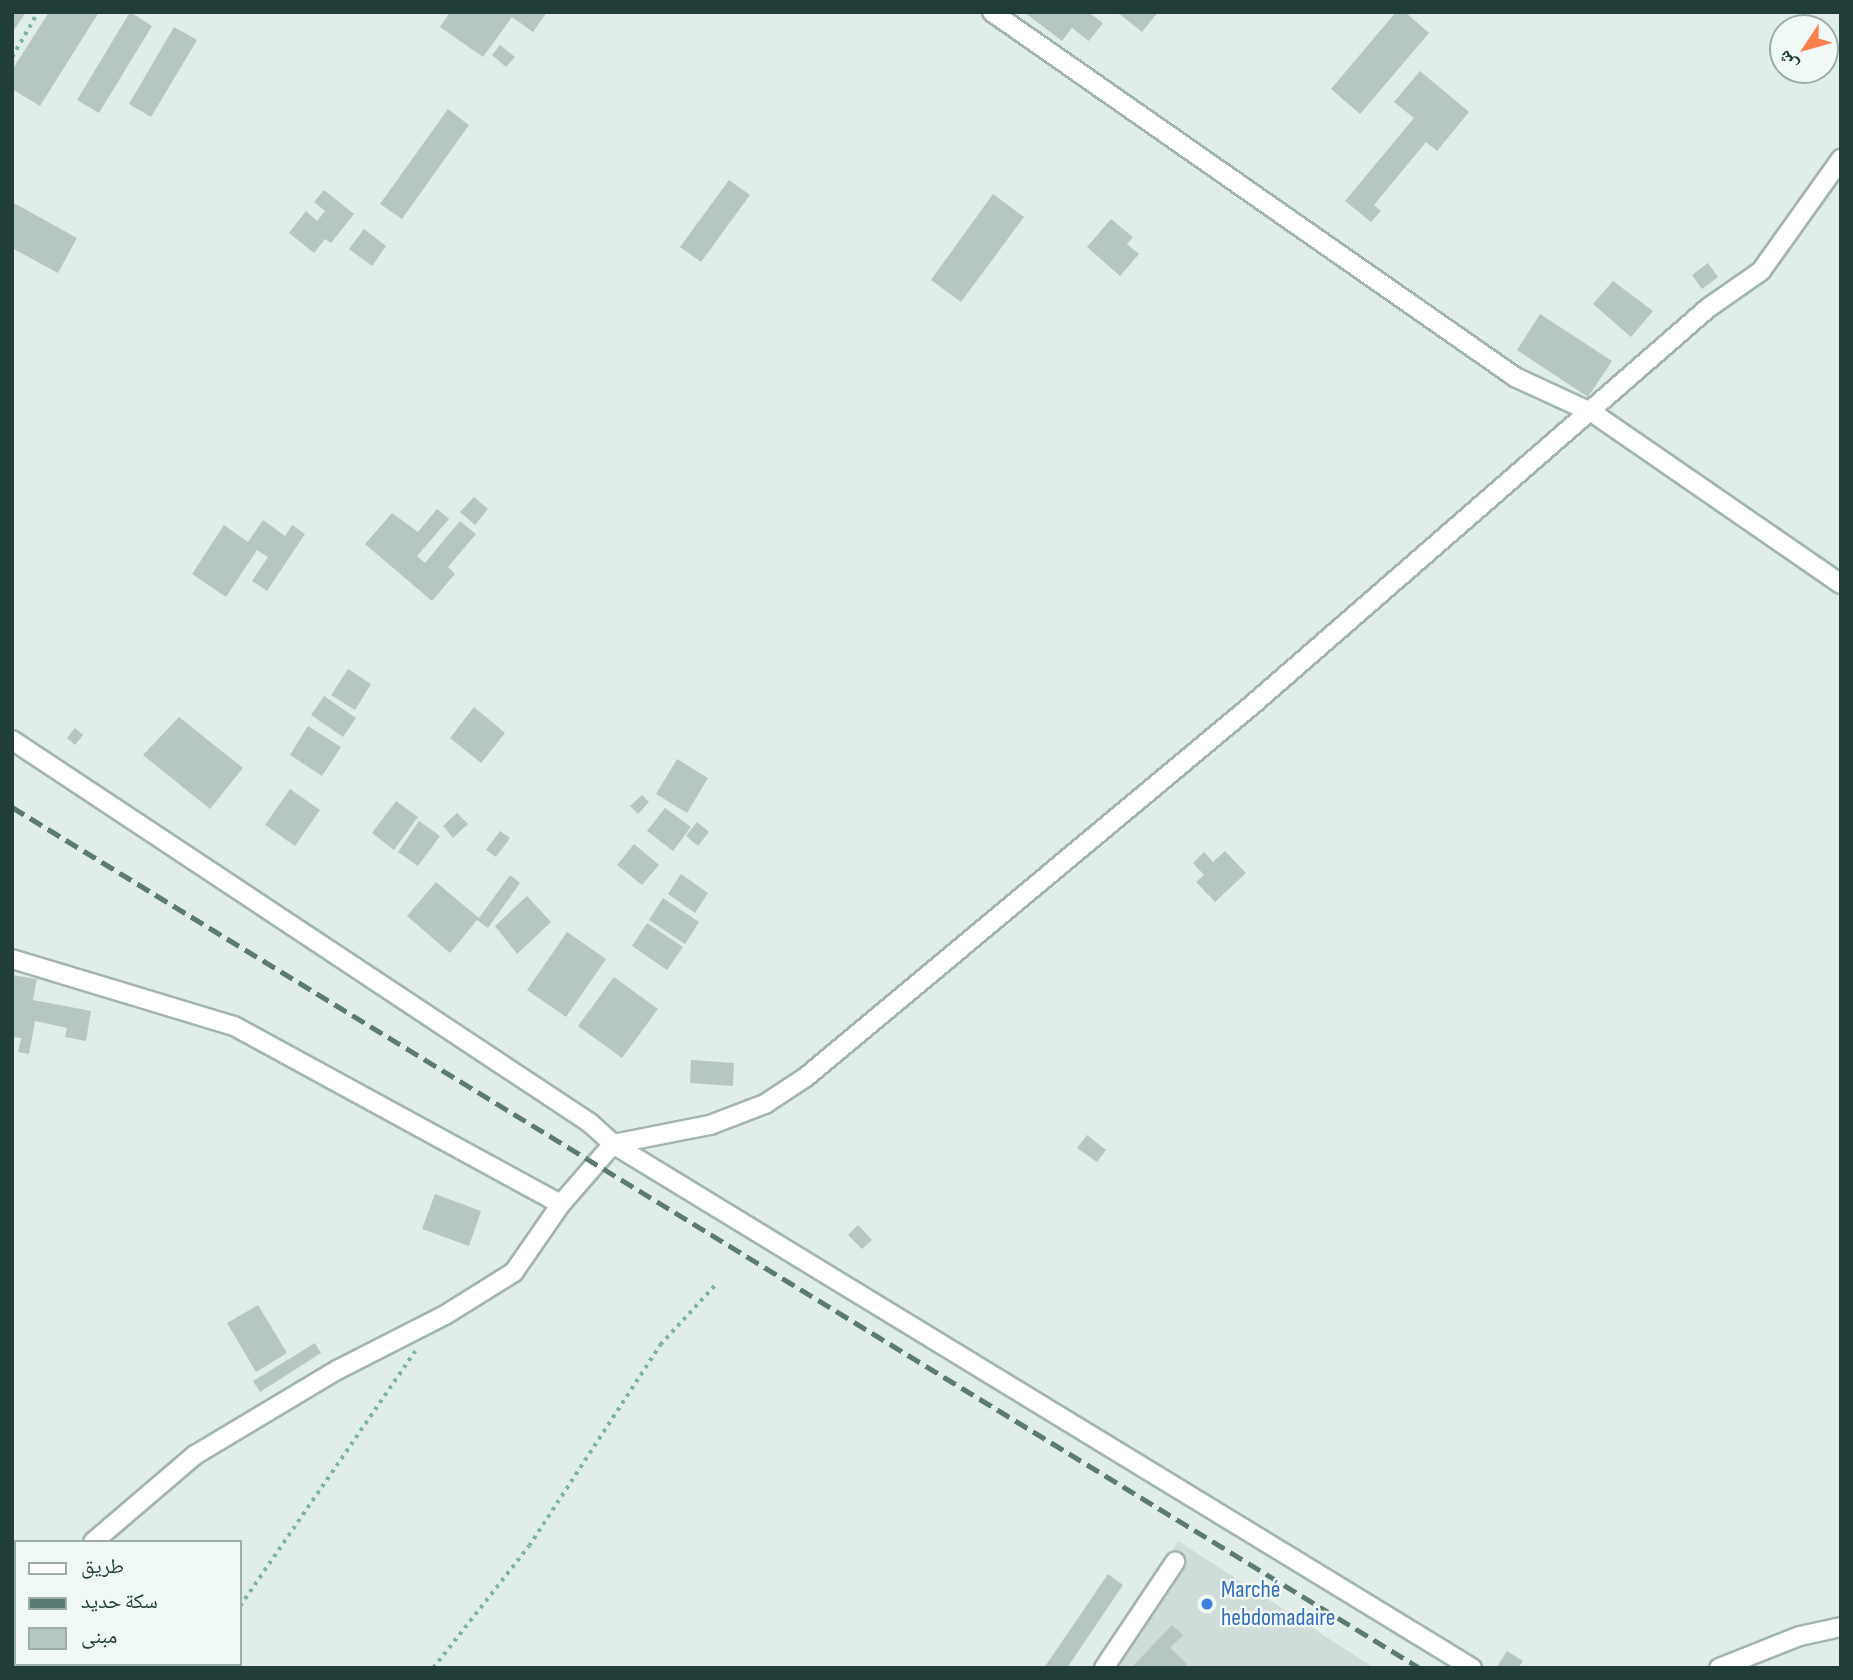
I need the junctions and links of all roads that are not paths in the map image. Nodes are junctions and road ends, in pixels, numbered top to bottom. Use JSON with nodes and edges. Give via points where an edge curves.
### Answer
{"nodes":[{"id":1,"x":992,"y":12,"type":"edge"},
{"id":2,"x":1841,"y":159,"type":"edge"},
{"id":3,"x":1593,"y":412,"type":"junction"},
{"id":4,"x":1841,"y":584,"type":"edge"},
{"id":5,"x":12,"y":740,"type":"edge"},
{"id":6,"x":12,"y":959,"type":"edge"},
{"id":7,"x":613,"y":1144,"type":"junction"},
{"id":8,"x":561,"y":1204,"type":"junction"},
{"id":9,"x":95,"y":1540,"type":"edge"},
{"id":10,"x":1175,"y":1562,"type":"dead end"},
{"id":11,"x":1841,"y":1626,"type":"edge"},
{"id":12,"x":1104,"y":1668,"type":"edge"},
{"id":13,"x":1472,"y":1668,"type":"edge"},
{"id":14,"x":1719,"y":1668,"type":"edge"}],
"edges":[{"from":1,"to":3,"type":"street","via":[[1515,377]]},
{"from":2,"to":3,"type":"street","via":[[1761,271],[1708,308]]},
{"from":3,"to":4,"type":"street"},
{"from":3,"to":7,"type":"street","via":[[806,1077],[765,1104],[710,1125]]},
{"from":5,"to":7,"type":"street","via":[[590,1123]]},
{"from":6,"to":8,"type":"street","via":[[234,1026]]},
{"from":7,"to":8,"type":"street"},
{"from":7,"to":13,"type":"street"},
{"from":8,"to":9,"type":"street","via":[[514,1272],[195,1455]]},
{"from":10,"to":12,"type":"street"},
{"from":11,"to":14,"type":"street","via":[[1800,1636]]}]}
